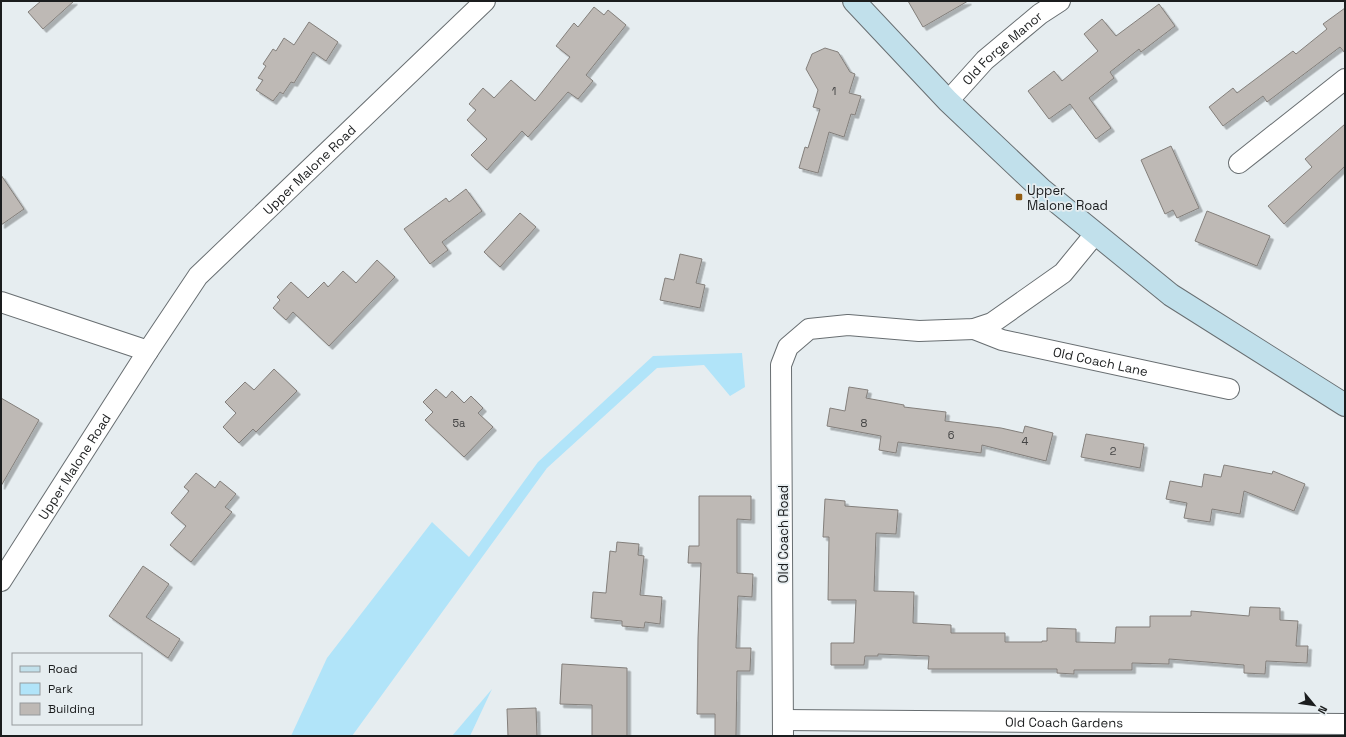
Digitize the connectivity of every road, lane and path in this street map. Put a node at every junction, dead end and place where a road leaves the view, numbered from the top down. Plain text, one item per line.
1 (485, 1) edge
2 (854, 1) edge
3 (1060, 1) edge
4 (1345, 79) edge
5 (948, 100) junction
6 (1239, 163) dead end
7 (1095, 234) junction
8 (1, 302) edge
9 (974, 329) junction
10 (799, 338) joint
11 (148, 351) junction
12 (1229, 389) dead end
13 (1345, 405) edge
14 (1, 581) edge
15 (1345, 724) edge
16 (783, 728) edge
17 (1093, 729) edge

1 - 11 street, Upper Malone Road
2 - 5 main road
3 - 5 street, Old Forge Manor
4 - 6 street
5 - 7 main road
7 - 9 street, Old Coach Lane
7 - 13 main road
8 - 11 street
9 - 10 street, Old Coach Lane
9 - 12 street, Old Coach Lane
10 - 16 street, Old Coach Road
11 - 14 street, Upper Malone Road
15 - 17 street, Old Coach Gardens
16 - 17 street, Old Coach Gardens

